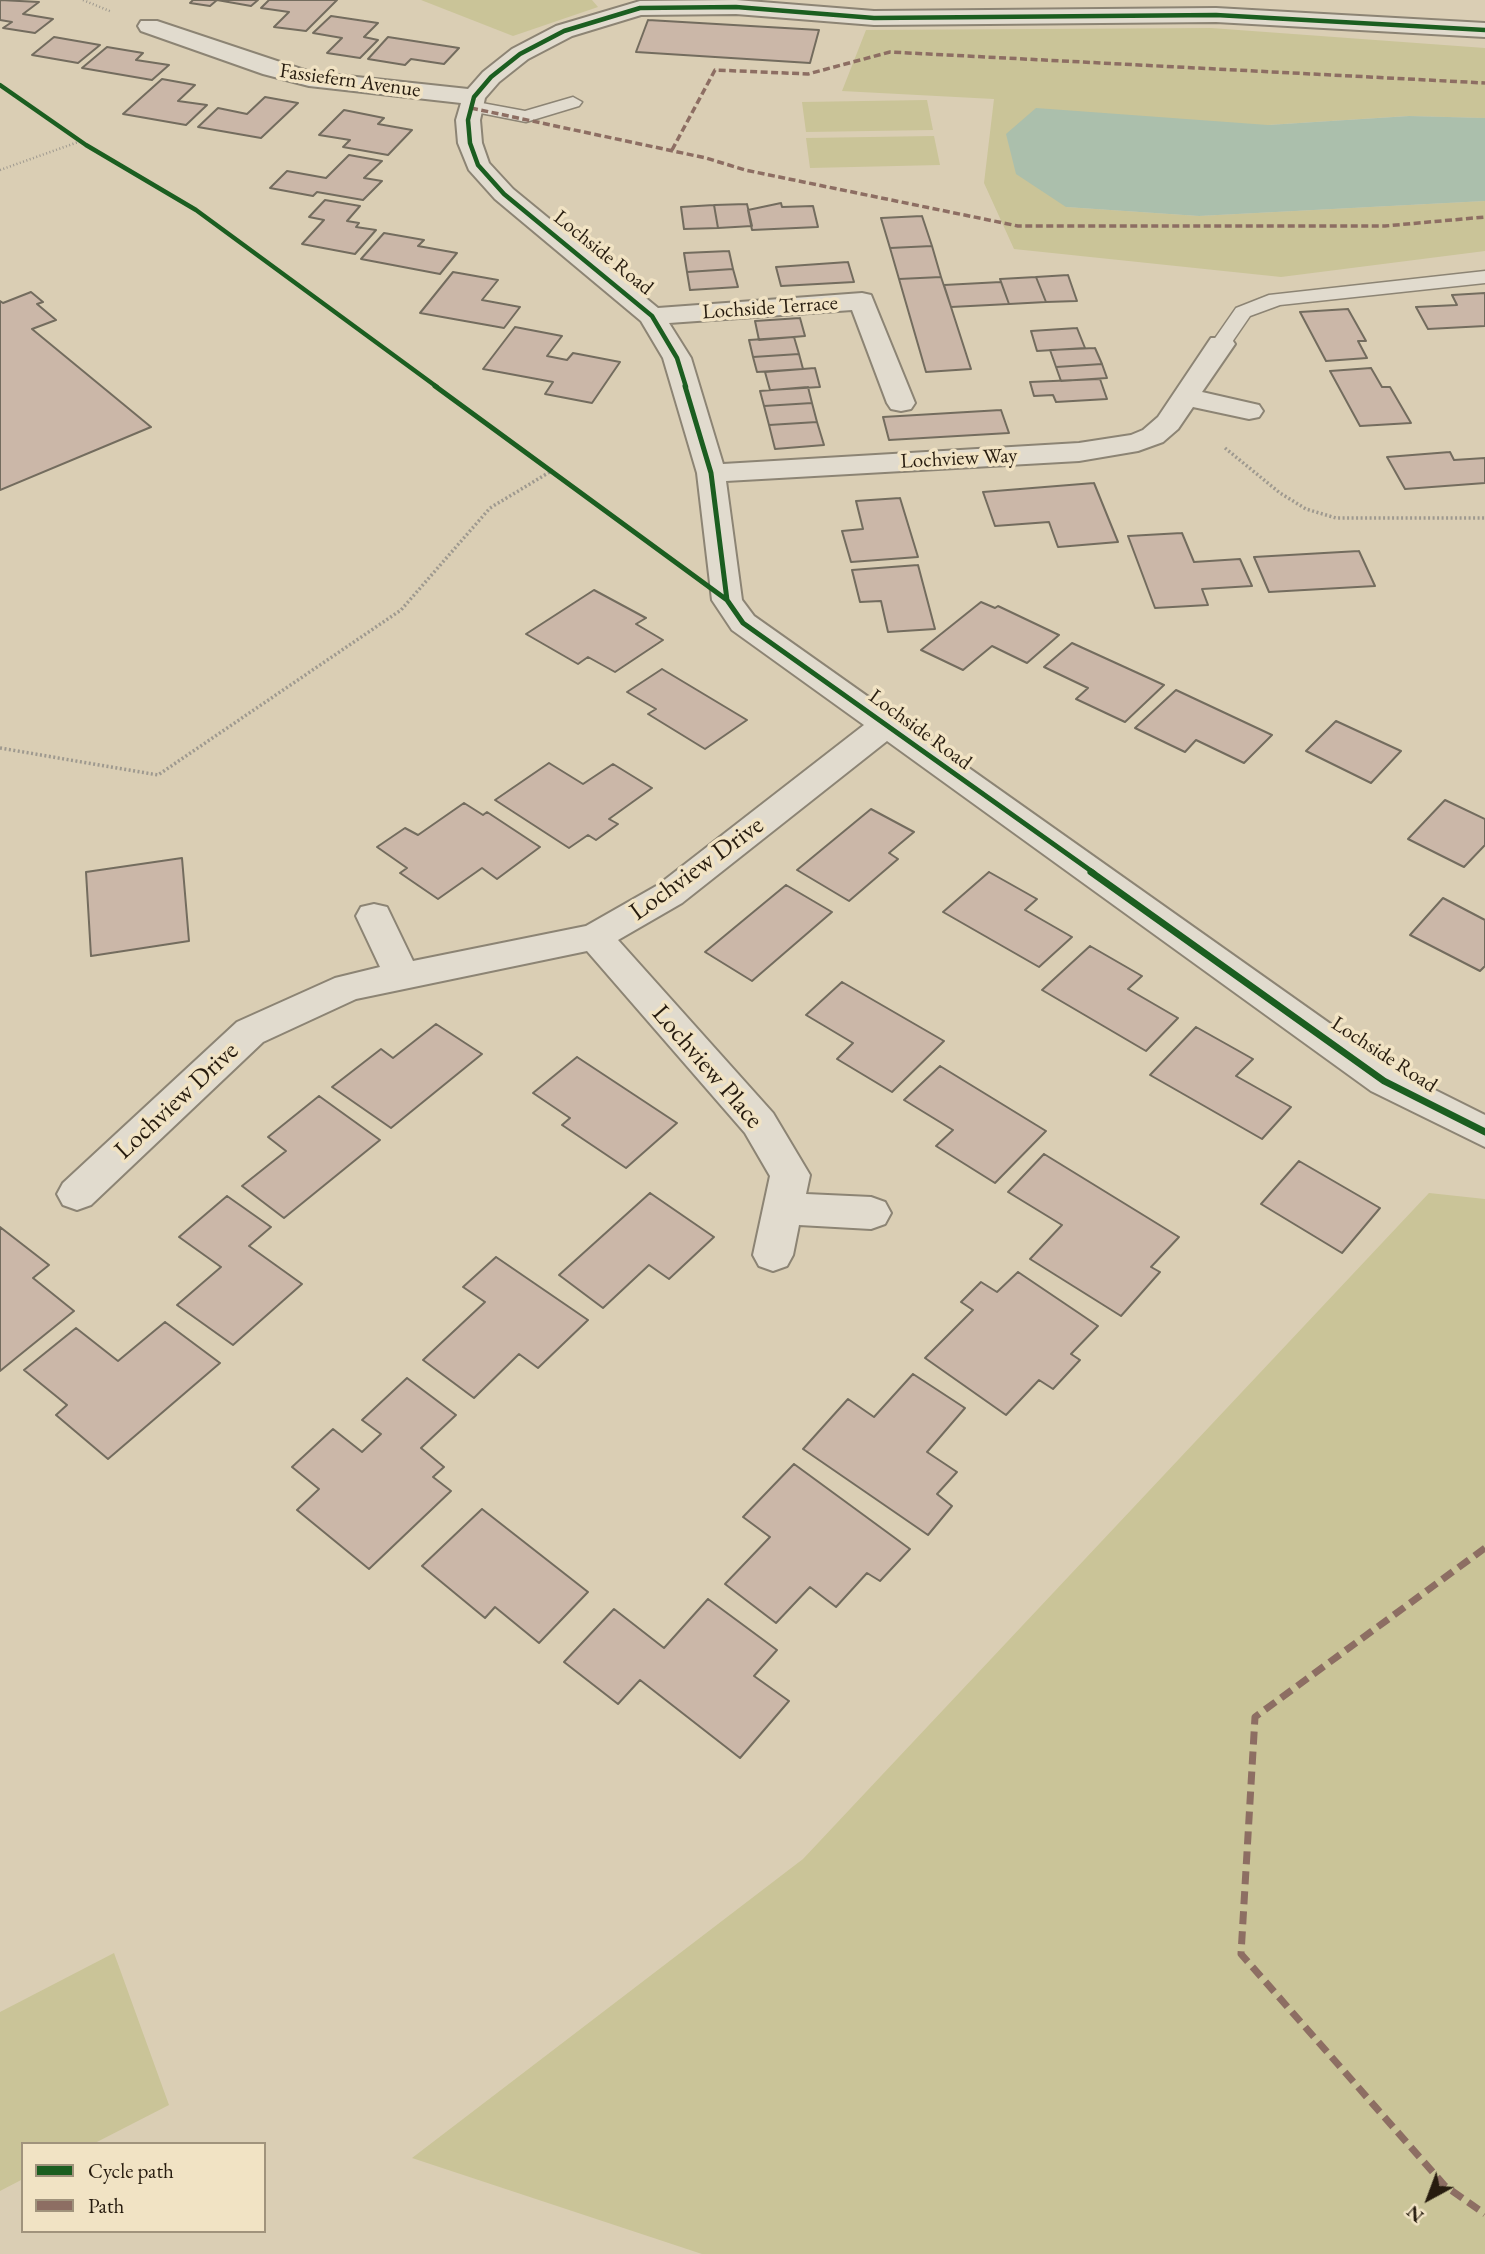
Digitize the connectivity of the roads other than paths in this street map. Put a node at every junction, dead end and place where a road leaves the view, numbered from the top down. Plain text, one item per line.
1 (635, 4) edge
2 (1354, 12) edge
3 (149, 26) dead end
4 (1485, 30) edge
5 (473, 102) junction
6 (573, 102) dead end
7 (1485, 277) edge
8 (652, 316) junction
9 (1222, 344) joint
10 (901, 403) dead end
11 (1179, 407) junction
12 (1249, 411) dead end
13 (711, 473) junction
14 (885, 726) junction
15 (374, 916) dead end
16 (595, 937) junction
17 (402, 976) junction
18 (1485, 1132) edge
19 (77, 1194) dead end
20 (785, 1209) junction
21 (871, 1213) dead end
22 (773, 1255) dead end

1 - 2 street
1 - 5 street
2 - 4 street
3 - 5 street, Fassiefern Avenue
5 - 6 lane
5 - 8 street, Lochside Road
7 - 9 lane
8 - 10 street, Lochside Terrace
8 - 13 street, Lochside Road
9 - 11 street, Lochview Way
11 - 12 street
11 - 13 street, Lochview Way
13 - 14 street, Lochside Road
14 - 16 street, Lochview Drive
14 - 18 street, Lochside Road
15 - 17 street
16 - 17 street, Lochview Drive
16 - 20 street, Lochview Place
17 - 19 street, Lochview Drive
20 - 21 street
20 - 22 street, Lochview Place

